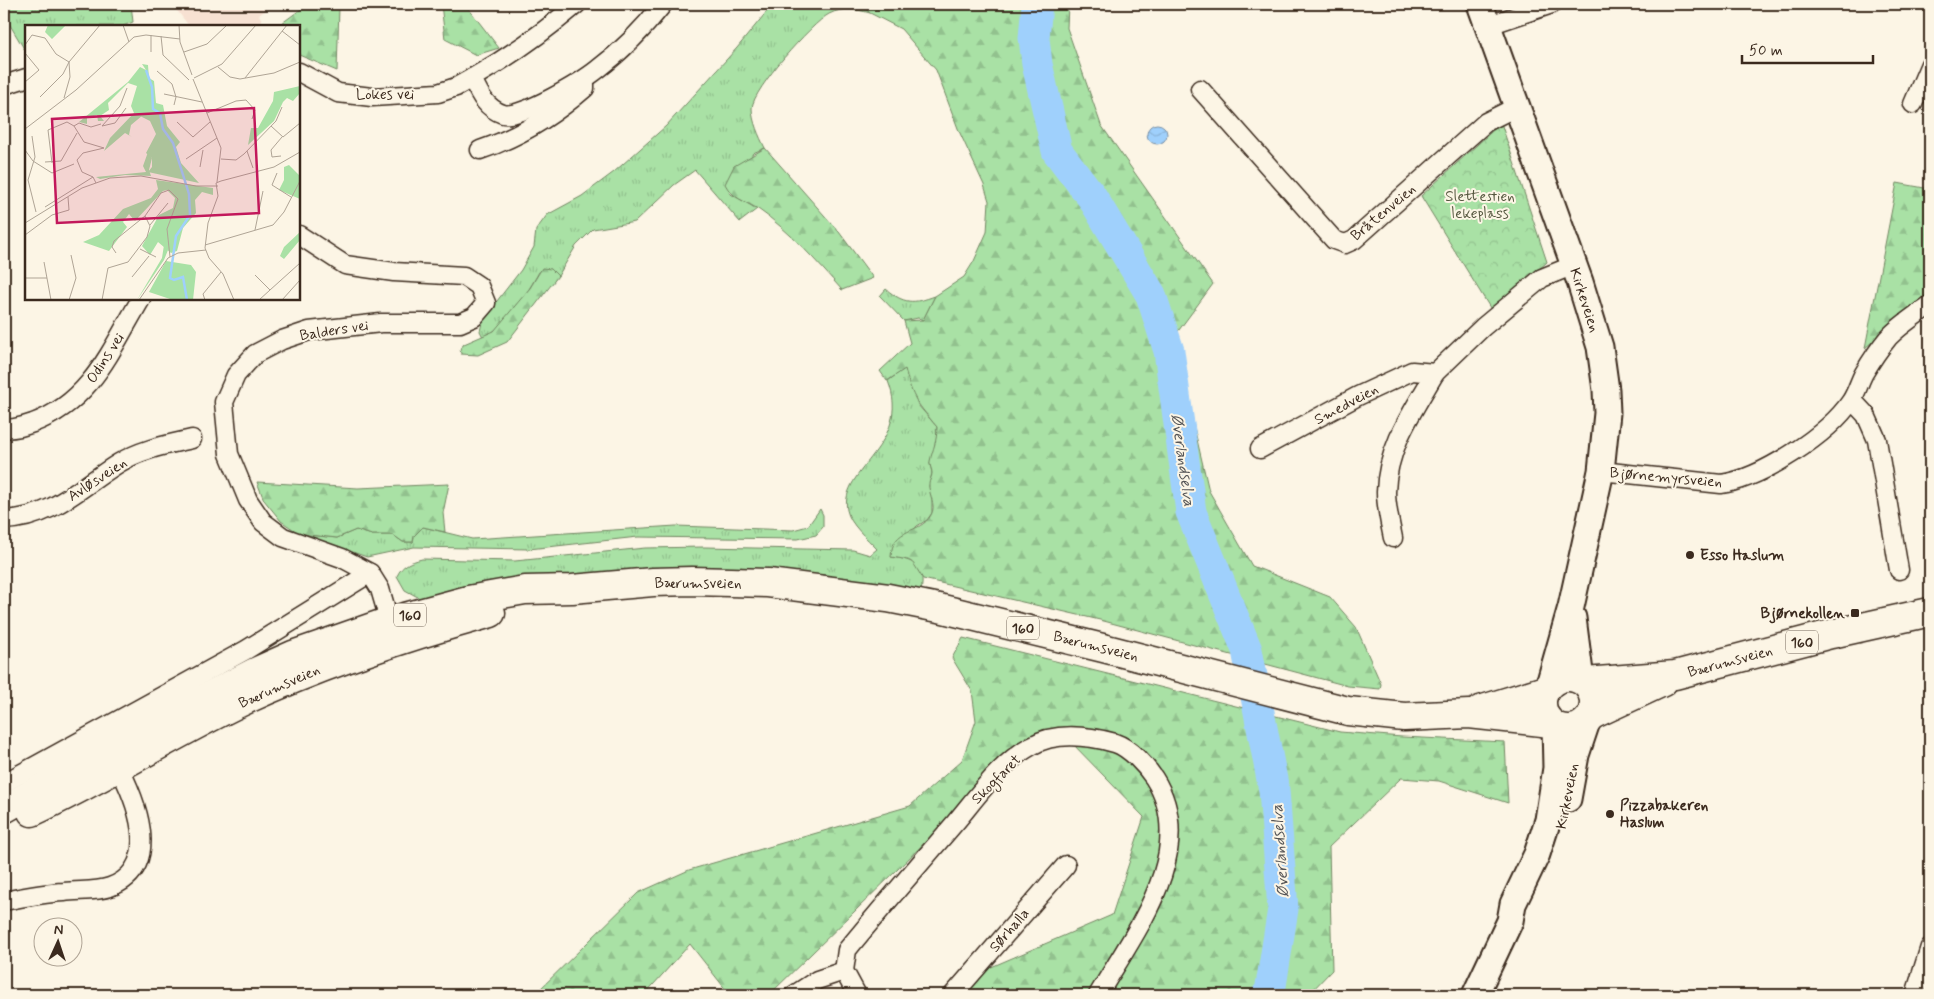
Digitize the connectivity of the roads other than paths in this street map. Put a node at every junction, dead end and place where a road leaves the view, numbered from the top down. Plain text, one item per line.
1 (577, 4) edge
2 (663, 4) edge
3 (1552, 4) edge
4 (1484, 15) edge
5 (1930, 64) edge
6 (300, 73) edge
7 (25, 78) edge
8 (472, 78) junction
9 (584, 78) junction
10 (4, 85) edge
11 (1200, 89) dead end
12 (1913, 104) dead end
13 (1518, 106) junction
14 (480, 150) dead end
15 (300, 236) edge
16 (1574, 265) junction
17 (140, 300) edge
18 (1930, 305) edge
19 (1435, 373) junction
20 (1852, 400) junction
21 (4, 428) edge
22 (192, 439) dead end
23 (1260, 449) dead end
24 (1602, 471) junction
25 (4, 520) edge
26 (1393, 538) dead end
27 (1899, 570) dead end
28 (370, 573) junction
29 (1571, 607) junction
30 (1930, 612) edge
31 (393, 630) junction
32 (1675, 675) junction
33 (1583, 681) junction
34 (1547, 688) junction
35 (1469, 714) junction
36 (1590, 717) junction
37 (1553, 724) junction
38 (115, 759) junction
39 (4, 783) edge
40 (4, 808) edge
41 (4, 826) edge
42 (1066, 865) dead end
43 (4, 901) edge
44 (1510, 921) junction
45 (1930, 947) edge
46 (844, 971) junction
47 (794, 995) edge
48 (857, 995) edge
49 (953, 995) edge
50 (1098, 995) edge
51 (1475, 995) edge
52 (1915, 995) edge

1 - 8 street, Lokes vei
2 - 9 street
3 - 4 street
4 - 13 main road, Kirkeveien
5 - 12 street
6 - 8 street, Lokes vei
7 - 10 street
8 - 9 street
9 - 14 street
11 - 13 street, Bråtenveien
13 - 16 main road, Kirkeveien
15 - 28 street, Balders vei
16 - 19 street
16 - 24 main road, Kirkeveien
17 - 21 street, Odins vei
18 - 20 street, Bjørnemyrsveien
19 - 23 street, Smedveien
19 - 26 street
20 - 24 street, Bjørnemyrsveien
20 - 27 street
22 - 25 street, Avløsveien
24 - 29 main road, Kirkeveien
28 - 31 street
28 - 39 street
29 - 33 main road, Kirkeveien
29 - 34 main road, Kirkeveien
30 - 32 main road, Bærumsveien / 160
31 - 35 main road, Bærumsveien / 160
31 - 38 main road, Bærumsveien / 160
32 - 33 main road, Bærumsveien / 160
32 - 36 main road, Bærumsveien / 160
33 - 34 main road, 160
33 - 36 main road
34 - 35 main road, Bærumsveien / 160
34 - 37 main road
35 - 37 main road, Bærumsveien / 160
36 - 37 main road, 160
36 - 44 main road, Kirkeveien
37 - 44 main road, Kirkeveien
38 - 40 main road, Bærumsveien / 160
38 - 41 main road, Bærumsveien / 160
38 - 43 street
42 - 49 street, Sørhalla
44 - 51 main road, Kirkeveien
45 - 52 street
46 - 47 street
46 - 48 street
46 - 50 street, Skogfaret

